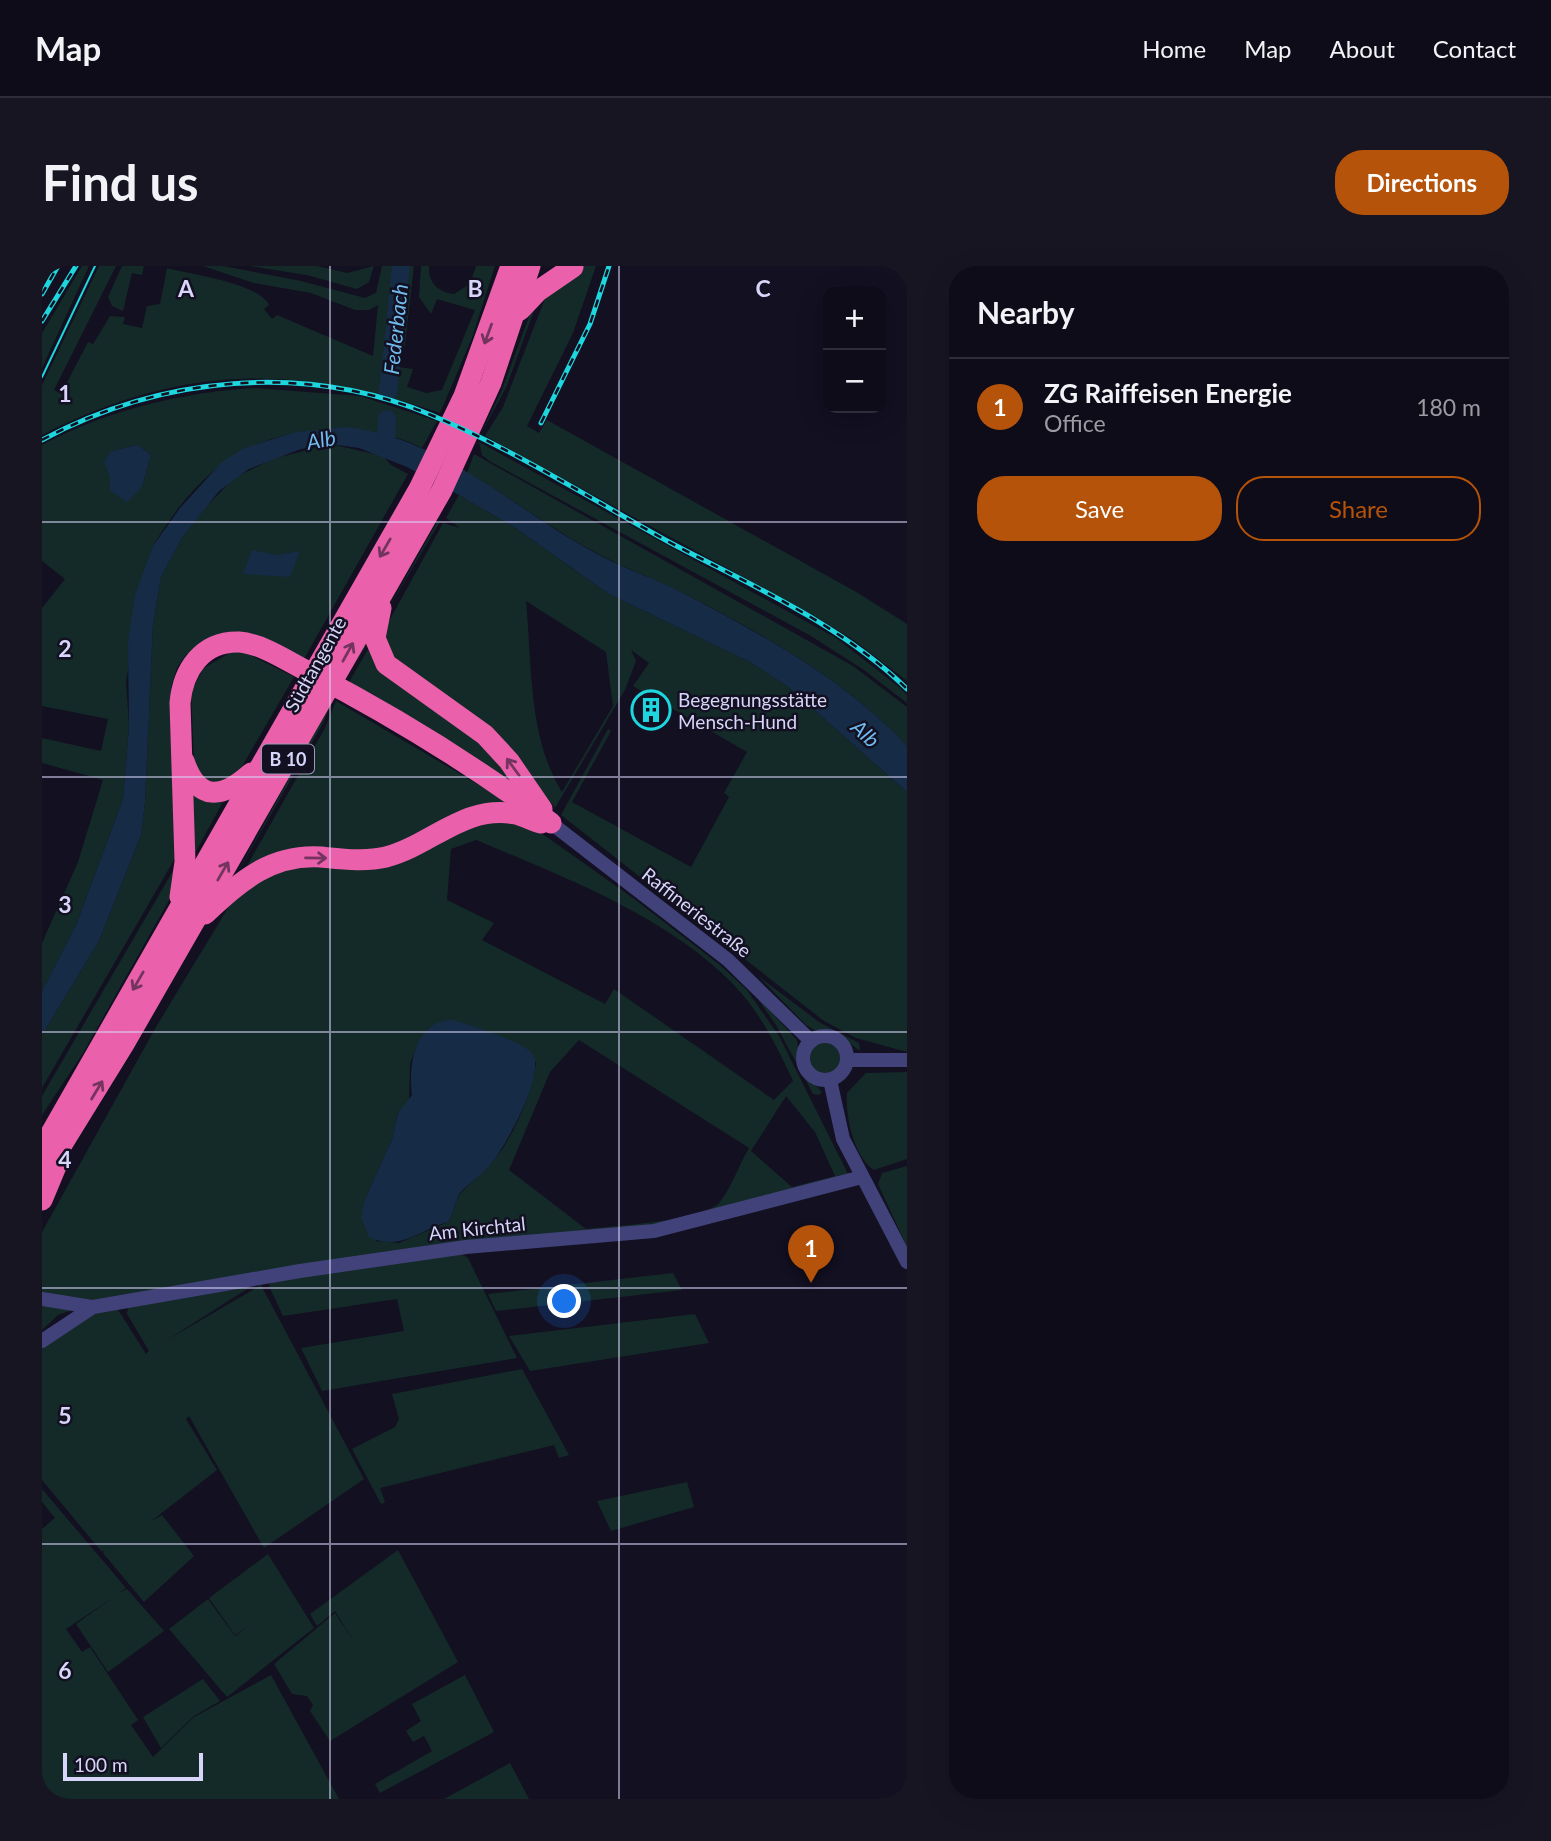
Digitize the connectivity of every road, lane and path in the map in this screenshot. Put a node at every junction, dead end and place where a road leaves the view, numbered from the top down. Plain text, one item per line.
1 (571, 266) edge
2 (515, 267) edge
3 (516, 314) junction
4 (450, 451) junction
5 (428, 494) junction
6 (384, 587) junction
7 (181, 738) junction
8 (259, 765) junction
9 (553, 825) junction
10 (180, 926) junction
11 (811, 1041) junction
12 (847, 1060) junction
13 (907, 1060) edge
14 (90, 1065) junction
15 (831, 1080) junction
16 (42, 1125) edge
17 (69, 1137) junction
18 (42, 1149) edge
19 (42, 1177) edge
20 (862, 1177) junction
21 (42, 1200) edge
22 (907, 1262) edge
23 (42, 1299) edge
24 (93, 1307) junction
25 (42, 1341) edge

1 - 3 highway
2 - 3 highway, Südtangente / B 10
2 -> 4 highway, Südtangente / B 10
3 - 4 highway, Südtangente / B 10
4 - 5 highway, Südtangente / B 10
5 - 6 highway, Südtangente / B 10
5 -> 8 highway, Südtangente / B 10
9 -> 6 highway
10 -> 6 highway, Südtangente / B 10
7 - 8 highway
7 - 9 highway
7 - 10 highway
8 - 10 highway, Südtangente / B 10
10 -> 9 highway
9 - 11 street, Raffineriestraße
10 -> 14 highway, Südtangente / B 10
17 -> 10 highway, Südtangente / B 10
11 - 12 street
11 - 15 street
12 - 13 street
12 - 15 street
14 - 16 highway
14 - 18 highway, Südtangente / B 10
15 - 20 street
17 - 19 highway, Südtangente / B 10
17 - 21 highway
20 - 22 street
20 - 24 street, Am Kirchtal
23 - 24 street, Am Kirchtal
24 - 25 street, Am Kirchtal

